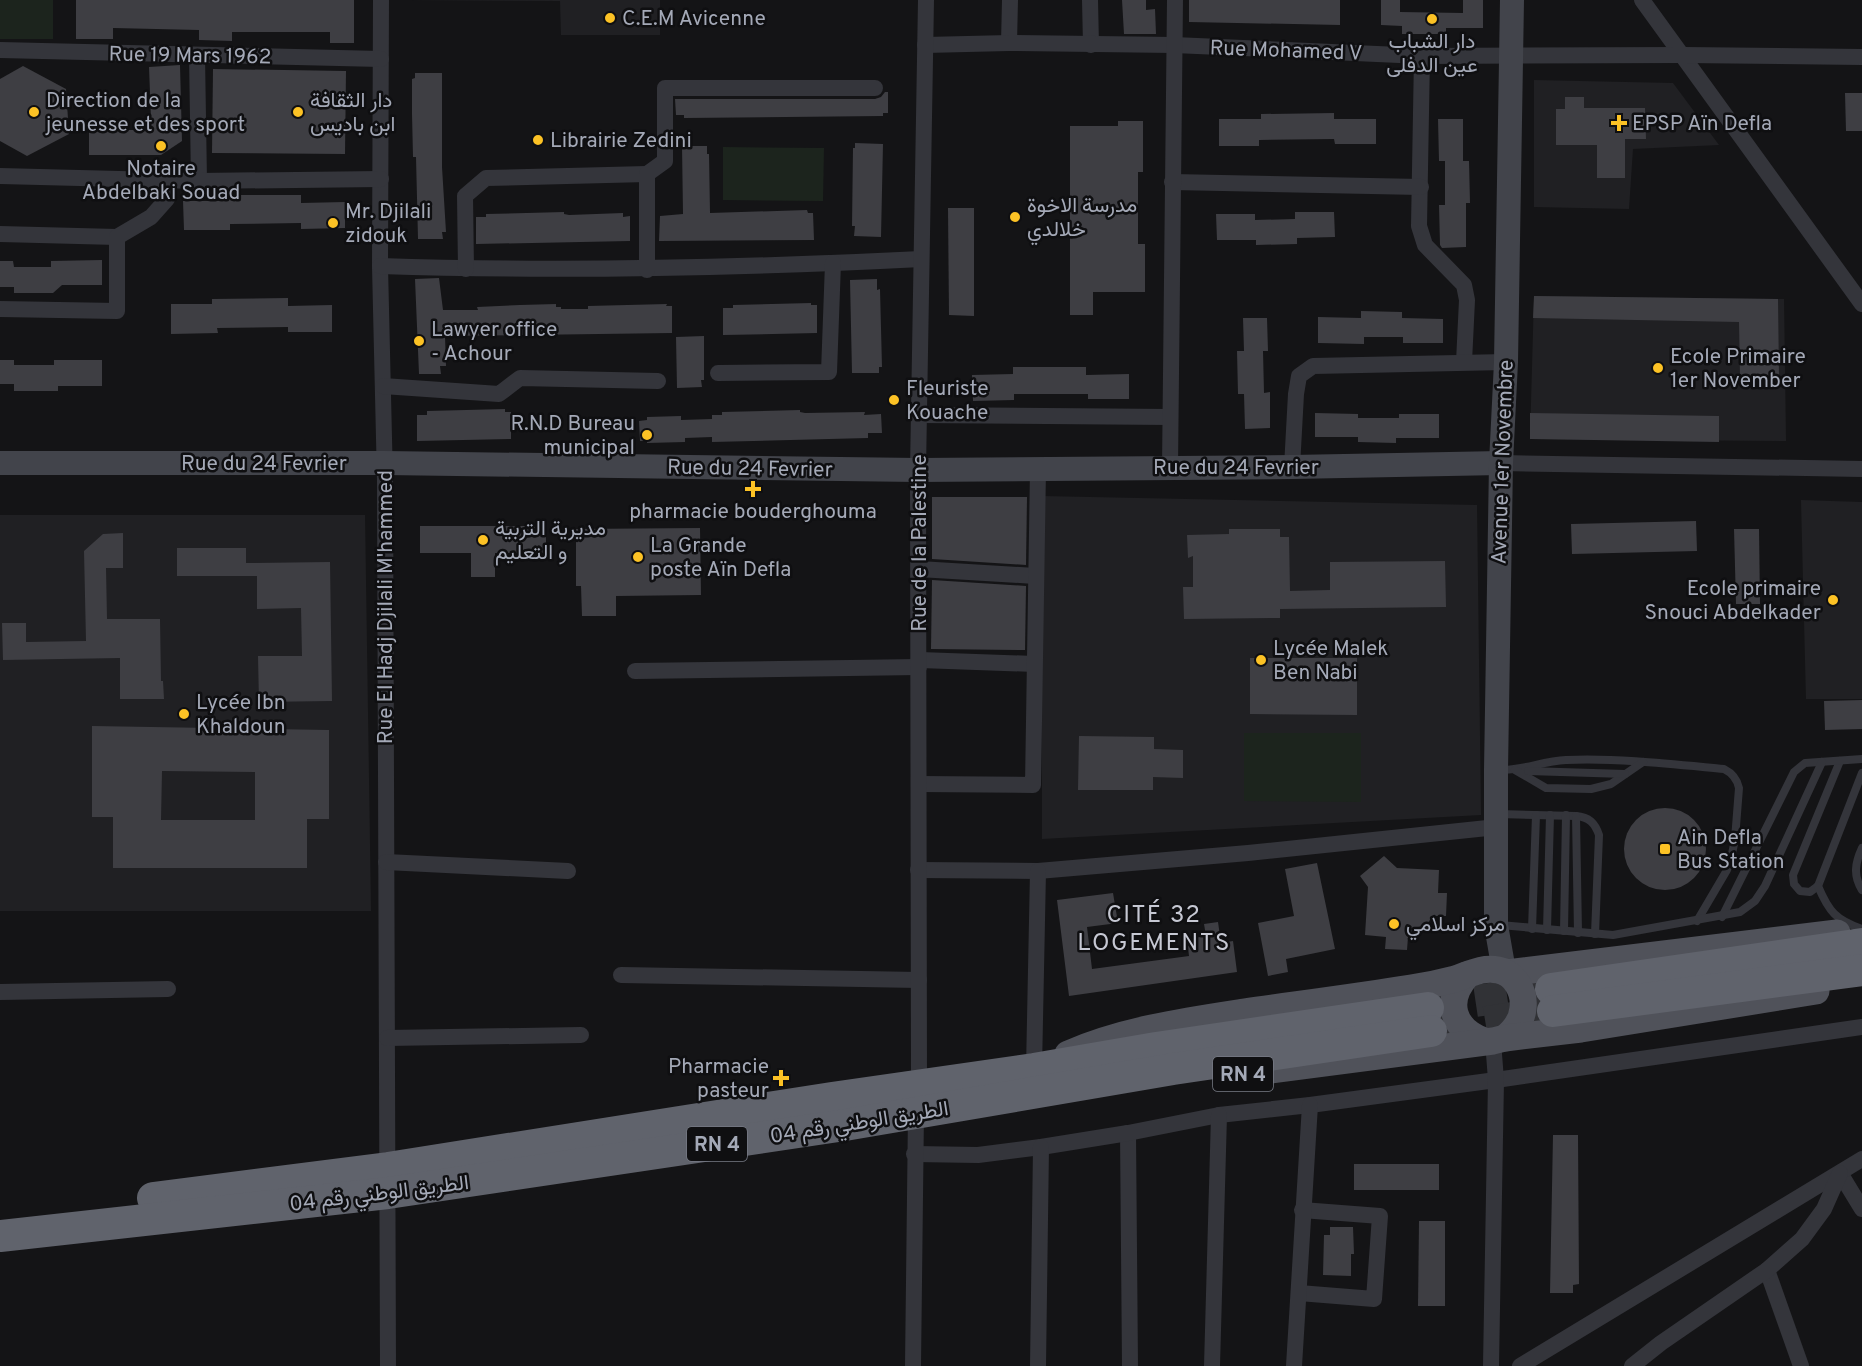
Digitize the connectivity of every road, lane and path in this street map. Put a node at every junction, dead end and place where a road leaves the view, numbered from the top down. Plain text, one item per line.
1 (381, 0) edge
2 (926, 0) edge
3 (1010, 0) edge
4 (1090, 0) edge
5 (1175, 0) edge
6 (1512, 0) edge
7 (1642, 0) edge
8 (1009, 43) junction
9 (925, 45) junction
10 (1091, 45) junction
11 (1174, 45) junction
12 (0, 50) edge
13 (1684, 55) junction
14 (197, 56) junction
15 (1422, 56) junction
16 (1511, 57) junction
17 (1862, 57) edge
18 (381, 59) junction
19 (875, 88) dead end
20 (647, 174) junction
21 (0, 176) edge
22 (381, 179) junction
23 (170, 180) junction
24 (199, 181) junction
25 (1172, 182) junction
26 (1421, 187) junction
27 (0, 234) edge
28 (117, 237) junction
29 (921, 259) junction
30 (833, 263) junction
31 (380, 266) junction
32 (466, 269) junction
33 (647, 270) junction
34 (1862, 304) edge
35 (0, 309) edge
36 (1464, 362) junction
37 (1506, 362) junction
38 (718, 372) dead end
39 (658, 381) dead end
40 (382, 386) junction
41 (919, 415) junction
42 (1170, 417) junction
43 (0, 463) edge
44 (385, 463) junction
45 (1500, 463) junction
46 (1170, 467) junction
47 (1038, 468) junction
48 (1292, 468) junction
49 (918, 470) junction
50 (1862, 470) edge
51 (919, 569) junction
52 (1035, 576) junction
53 (919, 664) junction
54 (1034, 664) junction
55 (635, 671) dead end
56 (1862, 759) edge
57 (1643, 761) junction
58 (1840, 761) junction
59 (1822, 762) junction
60 (1506, 770) junction
61 (1862, 773) edge
62 (1625, 774) junction
63 (919, 784) junction
64 (1536, 815) junction
65 (1550, 815) junction
66 (1566, 815) junction
67 (1576, 816) junction
68 (1497, 820) junction
69 (1862, 848) edge
70 (386, 862) junction
71 (1859, 867) edge
72 (918, 870) junction
73 (1038, 870) junction
74 (568, 871) dead end
75 (1818, 886) junction
76 (1861, 889) edge
77 (1722, 917) junction
78 (1697, 921) junction
79 (1496, 924) junction
80 (1532, 929) junction
81 (1862, 929) edge
82 (1547, 930) junction
83 (1564, 931) junction
84 (1578, 933) junction
85 (1595, 934) junction
86 (1862, 944) edge
87 (1862, 970) edge
88 (1506, 972) junction
89 (1471, 973) junction
90 (621, 975) dead end
91 (919, 980) junction
92 (1862, 983) edge
93 (168, 989) dead end
94 (0, 992) edge
95 (1862, 1027) edge
96 (581, 1035) dead end
97 (387, 1038) junction
98 (1494, 1040) junction
99 (1034, 1069) junction
100 (1496, 1080) junction
101 (918, 1099) junction
102 (1002, 1099) junction
103 (1310, 1106) junction
104 (1219, 1115) junction
105 (1128, 1133) junction
106 (1041, 1147) junction
107 (914, 1154) junction
108 (1862, 1159) edge
109 (1840, 1173) junction
110 (388, 1191) junction
111 (1862, 1209) edge
112 (1302, 1210) junction
113 (0, 1216) edge
114 (0, 1236) edge
115 (1767, 1270) junction
116 (1299, 1293) junction
117 (388, 1366) edge
118 (914, 1366) edge
119 (1038, 1366) edge
120 (1130, 1366) edge
121 (1212, 1366) edge
122 (1294, 1366) edge
123 (1491, 1366) edge
124 (1520, 1366) edge
125 (1632, 1366) edge
126 (1801, 1366) edge

1 - 18 street, Rue El Hadj Djilali M'hammed
2 - 9 street, Rue de la Palestine
3 - 8 street
4 - 10 street
5 - 11 street
6 - 16 street, Avenue 1er Novembre
7 - 13 street
8 - 9 street, Rue Mohamed V
8 - 10 street, Rue Mohamed V
9 - 29 street, Rue de la Palestine
10 - 11 street, Rue Mohamed V
11 - 15 street, Rue Mohamed V
11 - 25 street
12 - 14 street, Rue 19 Mars 1962
13 - 16 street, Rue Mohamed V
13 - 17 street, Rue Mohamed V
13 - 34 street
14 - 18 street, Rue 19 Mars 1962
14 - 24 street
15 - 16 street, Rue Mohamed V
15 - 26 street
16 - 37 street, Avenue 1er Novembre
18 - 22 street, Rue El Hadj Djilali M'hammed
19 - 20 street
20 - 32 street
20 - 33 street
21 - 23 street
22 - 24 street
22 - 31 street, Rue El Hadj Djilali M'hammed
23 - 24 street
23 - 28 street
25 - 26 street
25 - 42 street
26 - 36 street
27 - 28 street
28 - 35 street
29 - 30 street
29 - 41 street, Rue de la Palestine
30 - 33 street
30 - 38 street
31 - 32 street
31 - 40 street, Rue El Hadj Djilali M'hammed
32 - 33 street
36 - 37 street
36 - 48 street
37 - 45 street, Avenue 1er Novembre
39 - 40 street
40 - 44 street, Rue El Hadj Djilali M'hammed
41 - 42 street
41 - 49 street, Rue de la Palestine
42 - 46 street
43 - 44 street, Rue du 24 Fevrier
44 - 49 street, Rue du 24 Fevrier
44 - 70 street, Rue El Hadj Djilali M'hammed
45 - 48 street, Rue du 24 Fevrier
45 - 50 street
45 - 60 street, Avenue 1er Novembre
46 - 47 street, Rue du 24 Fevrier
46 - 48 street, Rue du 24 Fevrier
47 - 49 street, Rue du 24 Fevrier
47 - 52 street
49 - 51 street, Rue de la Palestine
51 - 52 street
51 - 53 street, Rue de la Palestine
52 - 54 street
53 - 54 street
53 - 55 street
53 - 63 street, Rue de la Palestine
54 - 63 street
56 - 58 lane
57 - 60 lane
57 - 62 lane
57 - 78 lane
58 - 59 lane
58 - 75 lane
59 - 77 lane
59 - 77 lane
60 - 62 lane
60 - 62 lane
60 - 68 street, Avenue 1er Novembre
61 - 75 lane
63 - 72 street, Rue de la Palestine
64 - 65 lane
64 - 68 lane
64 - 80 lane
65 - 66 lane
65 - 82 lane
66 - 67 lane
66 - 83 lane
67 - 84 lane
67 - 85 lane
68 - 73 street
68 - 79 street, Avenue 1er Novembre
69 - 71 lane
70 - 74 street
70 - 97 street, Rue El Hadj Djilali M'hammed
71 - 76 lane
72 - 73 street
72 - 91 street, Rue de la Palestine
73 - 99 street
75 - 81 lane
77 - 78 lane
78 - 85 lane
79 - 80 lane
79 - 88 street, Avenue 1er Novembre
79 - 89 street, Avenue 1er Novembre
80 - 82 lane
81 - 88 main road
82 - 83 lane
83 - 84 lane
84 - 85 lane
86 - 87 highway
88 - 89 main road
88 - 98 main road
89 - 98 main road
89 - 99 main road, RN 4
90 - 91 street
91 - 101 street, Rue de la Palestine
92 - 98 main road, RN 4
93 - 94 street
95 - 100 street
96 - 97 street
97 - 110 street, Rue El Hadj Djilali M'hammed
98 - 100 street
98 - 102 main road, RN 4
99 - 101 highway, الطريق الوطني رقم 04 / RN 4
99 - 102 highway, الطريق الوطني رقم 04 / RN 4
100 - 103 street
100 - 123 street
101 - 102 highway, الطريق الوطني رقم 04 / RN 4
101 - 107 street, Rue de la Palestine
101 - 110 highway, الطريق الوطني رقم 04 / RN 4
103 - 104 street
103 - 112 street
104 - 105 street
104 - 121 street
105 - 106 street
105 - 120 street
106 - 107 street
106 - 119 street
107 - 118 street, Rue de la Palestine
108 - 109 street
109 - 111 street
109 - 115 street
109 - 124 street
110 - 113 highway, الطريق الوطني رقم 04 / RN 4
110 - 114 highway, الطريق الوطني رقم 04 / RN 4
110 - 117 street, Rue El Hadj Djilali M'hammed
112 - 116 street
112 - 116 street
115 - 125 street
115 - 126 street
116 - 122 street

